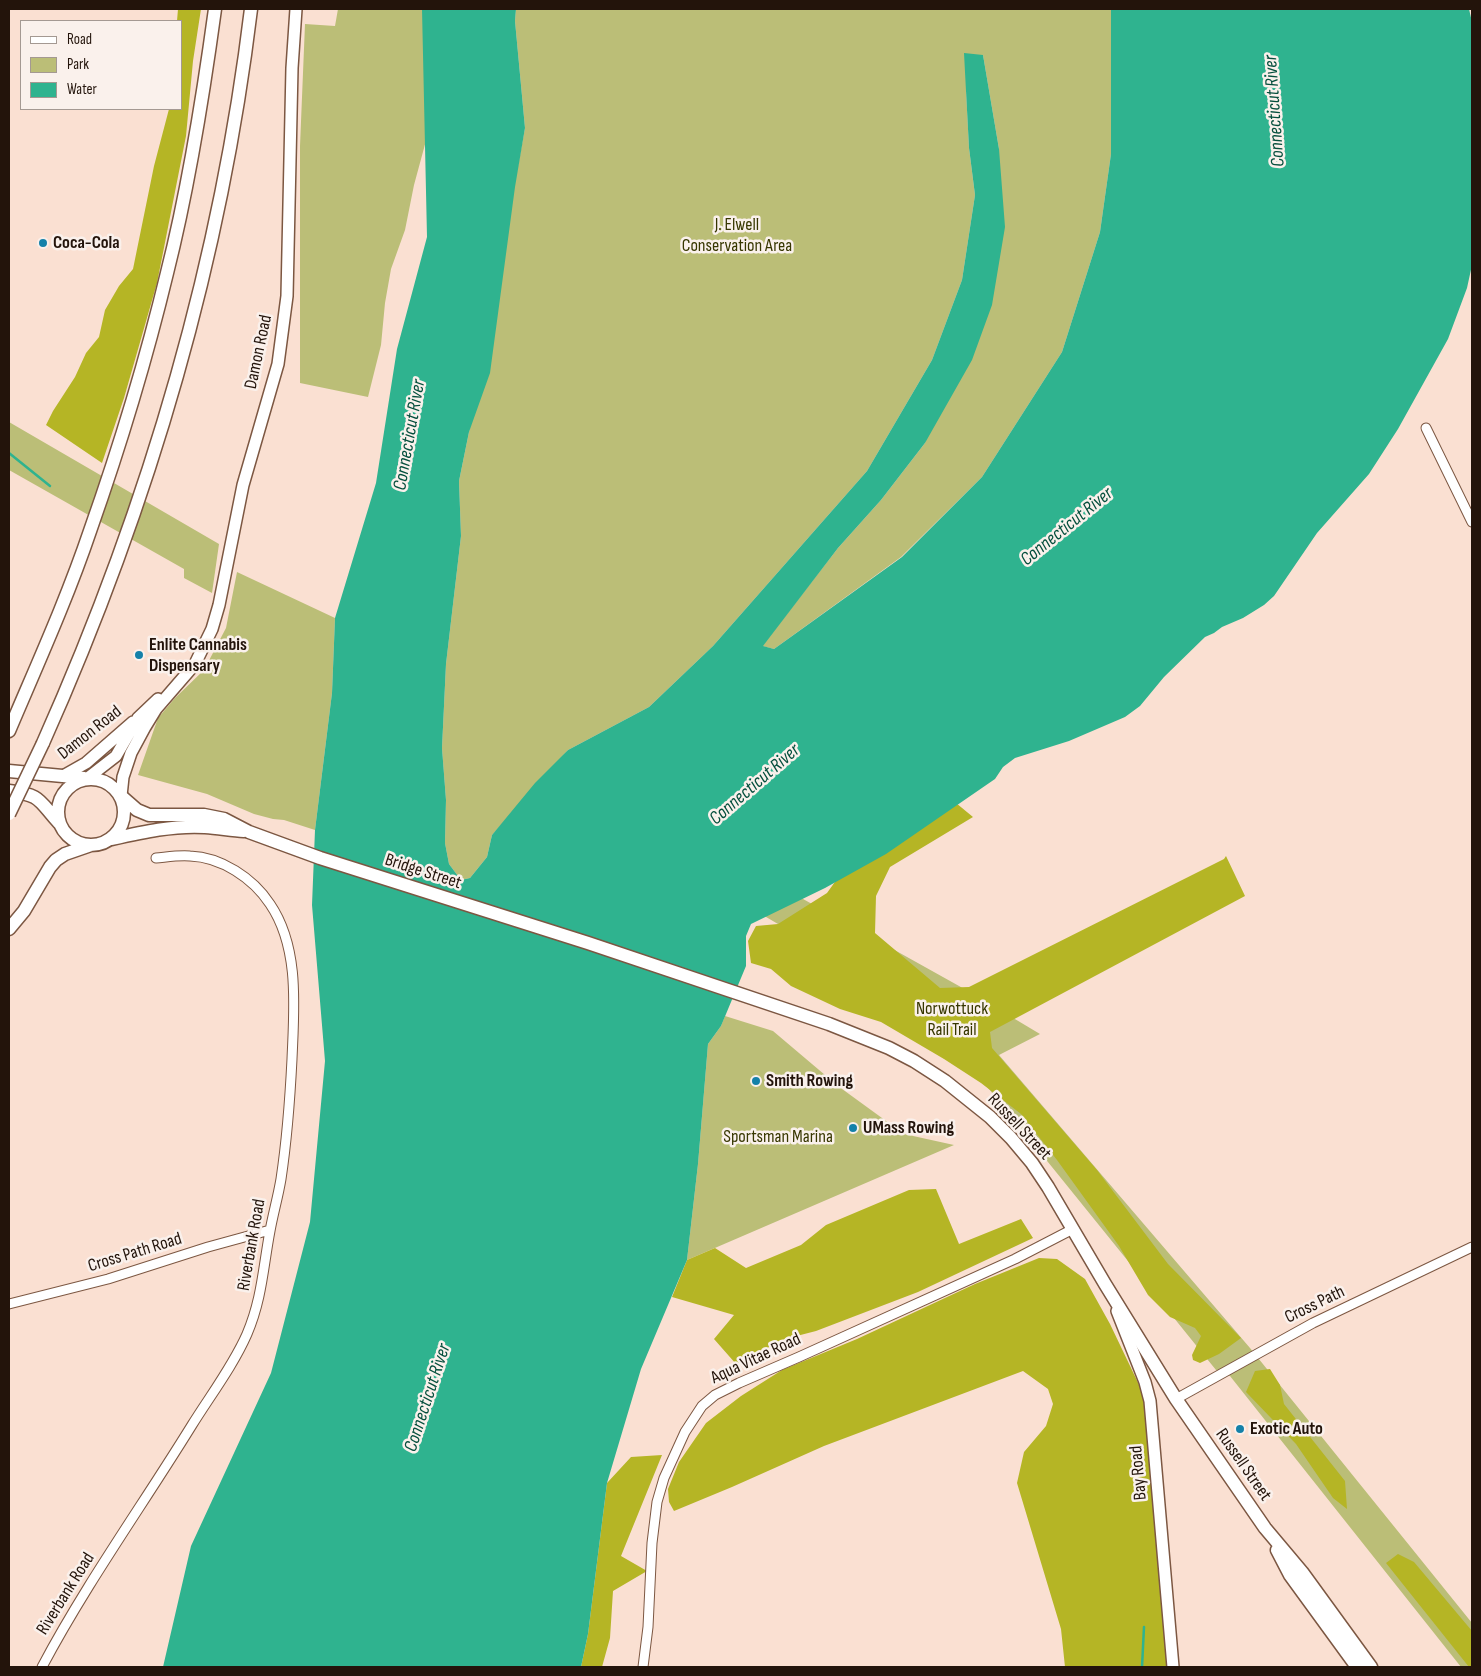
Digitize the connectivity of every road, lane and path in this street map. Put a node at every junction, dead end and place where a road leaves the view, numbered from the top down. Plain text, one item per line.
1 (215, 9) edge
2 (251, 9) edge
3 (296, 9) edge
4 (1426, 428) dead end
5 (1472, 522) edge
6 (176, 686) junction
7 (138, 718) junction
8 (9, 731) edge
9 (9, 771) edge
10 (63, 776) junction
11 (86, 778) junction
12 (9, 791) edge
13 (121, 796) junction
14 (9, 814) edge
15 (59, 823) junction
16 (249, 832) junction
17 (112, 838) junction
18 (91, 845) junction
19 (156, 858) dead end
20 (9, 929) edge
21 (588, 943) joint
22 (1073, 1229) junction
23 (270, 1230) junction
24 (1472, 1247) edge
25 (1105, 1284) junction
26 (9, 1304) edge
27 (1176, 1399) junction
28 (1265, 1528) junction
29 (42, 1667) edge
30 (643, 1667) edge
31 (1172, 1667) edge
32 (1357, 1667) edge
33 (1371, 1667) edge

1 - 8 highway
2 - 14 highway, bridge
3 - 6 main road, Damon Road
4 - 5 street
6 - 7 main road, Damon Road
6 - 13 main road, Damon Road
7 - 10 main road, Damon Road
7 - 11 main road, Damon Road
9 - 10 highway
10 - 11 highway
11 - 13 highway
11 - 15 highway
12 - 15 highway
13 - 16 highway, Bridge Street
13 - 17 highway
15 - 18 highway
16 - 17 highway, Bridge Street
16 - 21 highway, Bridge Street
17 - 18 highway
18 - 20 highway
19 - 23 street, Riverbank Road
21 - 22 highway, Russell Street
22 - 25 highway, Russell Street
22 - 30 street, Aqua Vitae Road
23 - 26 street, Cross Path Road
23 - 29 street, Riverbank Road
24 - 27 street, Cross Path
25 - 27 highway, Russell Street
25 - 31 main road, Bay Road
27 - 28 highway, Russell Street
28 - 32 highway, Russell Street
28 - 33 highway, Russell Street

